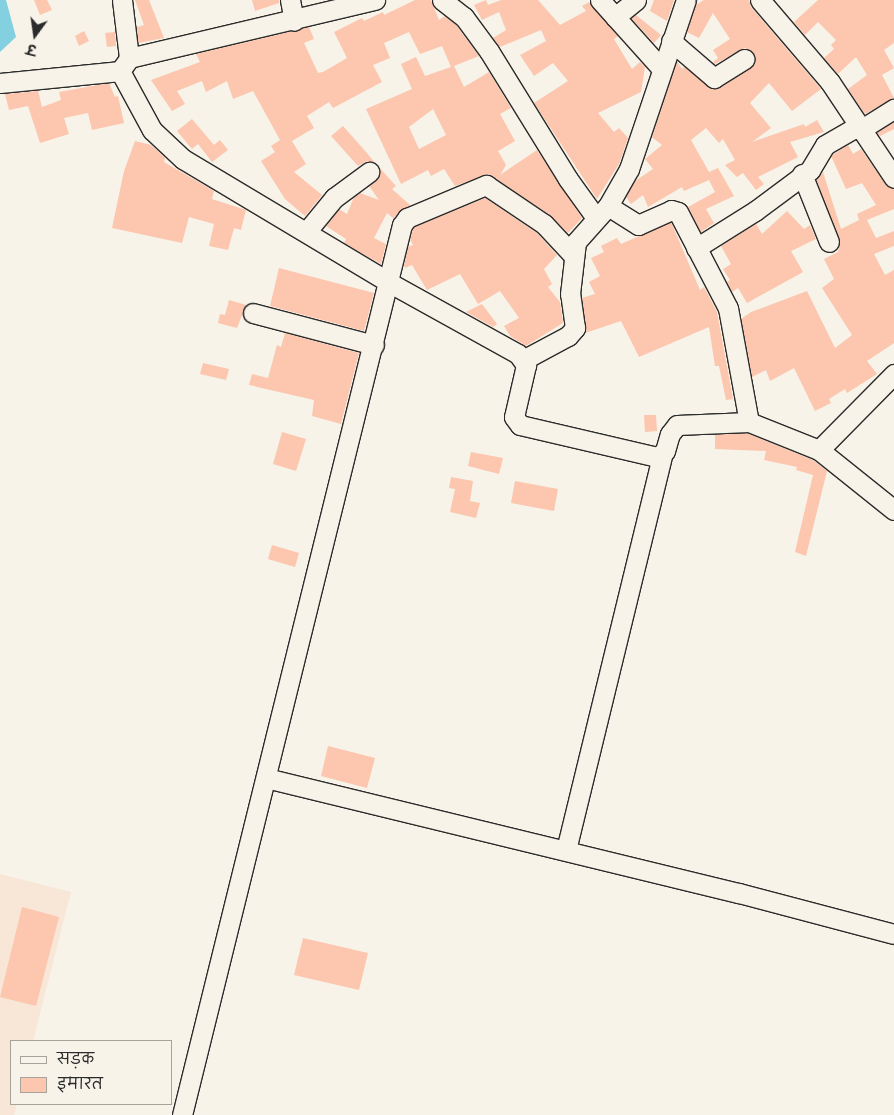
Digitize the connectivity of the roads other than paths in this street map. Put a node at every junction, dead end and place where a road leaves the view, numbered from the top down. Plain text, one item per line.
1 (122, 0) edge
2 (290, 0) edge
3 (375, 0) edge
4 (442, 0) edge
5 (600, 0) edge
6 (636, 0) edge
7 (686, 0) edge
8 (760, 0) edge
9 (615, 17) junction
10 (294, 20) junction
11 (671, 41) junction
12 (745, 59) dead end
13 (125, 64) junction
14 (662, 69) junction
15 (0, 83) edge
16 (894, 109) edge
17 (859, 128) junction
18 (370, 172) dead end
19 (802, 174) junction
20 (894, 178) edge
21 (602, 212) junction
22 (307, 231) junction
23 (829, 242) dead end
24 (696, 248) junction
25 (573, 255) junction
26 (390, 283) junction
27 (252, 312) dead end
28 (374, 345) junction
29 (523, 360) junction
30 (894, 374) edge
31 (749, 422) junction
32 (819, 450) junction
33 (662, 455) junction
34 (894, 510) edge
35 (266, 778) junction
36 (566, 850) junction
37 (894, 934) edge
38 (182, 1115) edge

1 - 13 street
2 - 10 street
3 - 10 street
4 - 21 street
5 - 9 street
6 - 9 street
7 - 11 street
8 - 17 street
9 - 14 street
10 - 13 street
11 - 12 street
11 - 14 street
13 - 15 street
13 - 22 street
14 - 21 street
16 - 17 street
17 - 19 street
17 - 20 street
18 - 22 street
19 - 23 street
19 - 24 street
21 - 24 street
21 - 25 street
22 - 26 street
24 - 31 street
25 - 26 street
25 - 29 street
26 - 28 street
26 - 29 street
27 - 28 street
28 - 35 street
29 - 33 street
30 - 32 street
31 - 32 street
31 - 33 street
32 - 34 street
33 - 36 street
35 - 36 street
35 - 38 street
36 - 37 street

